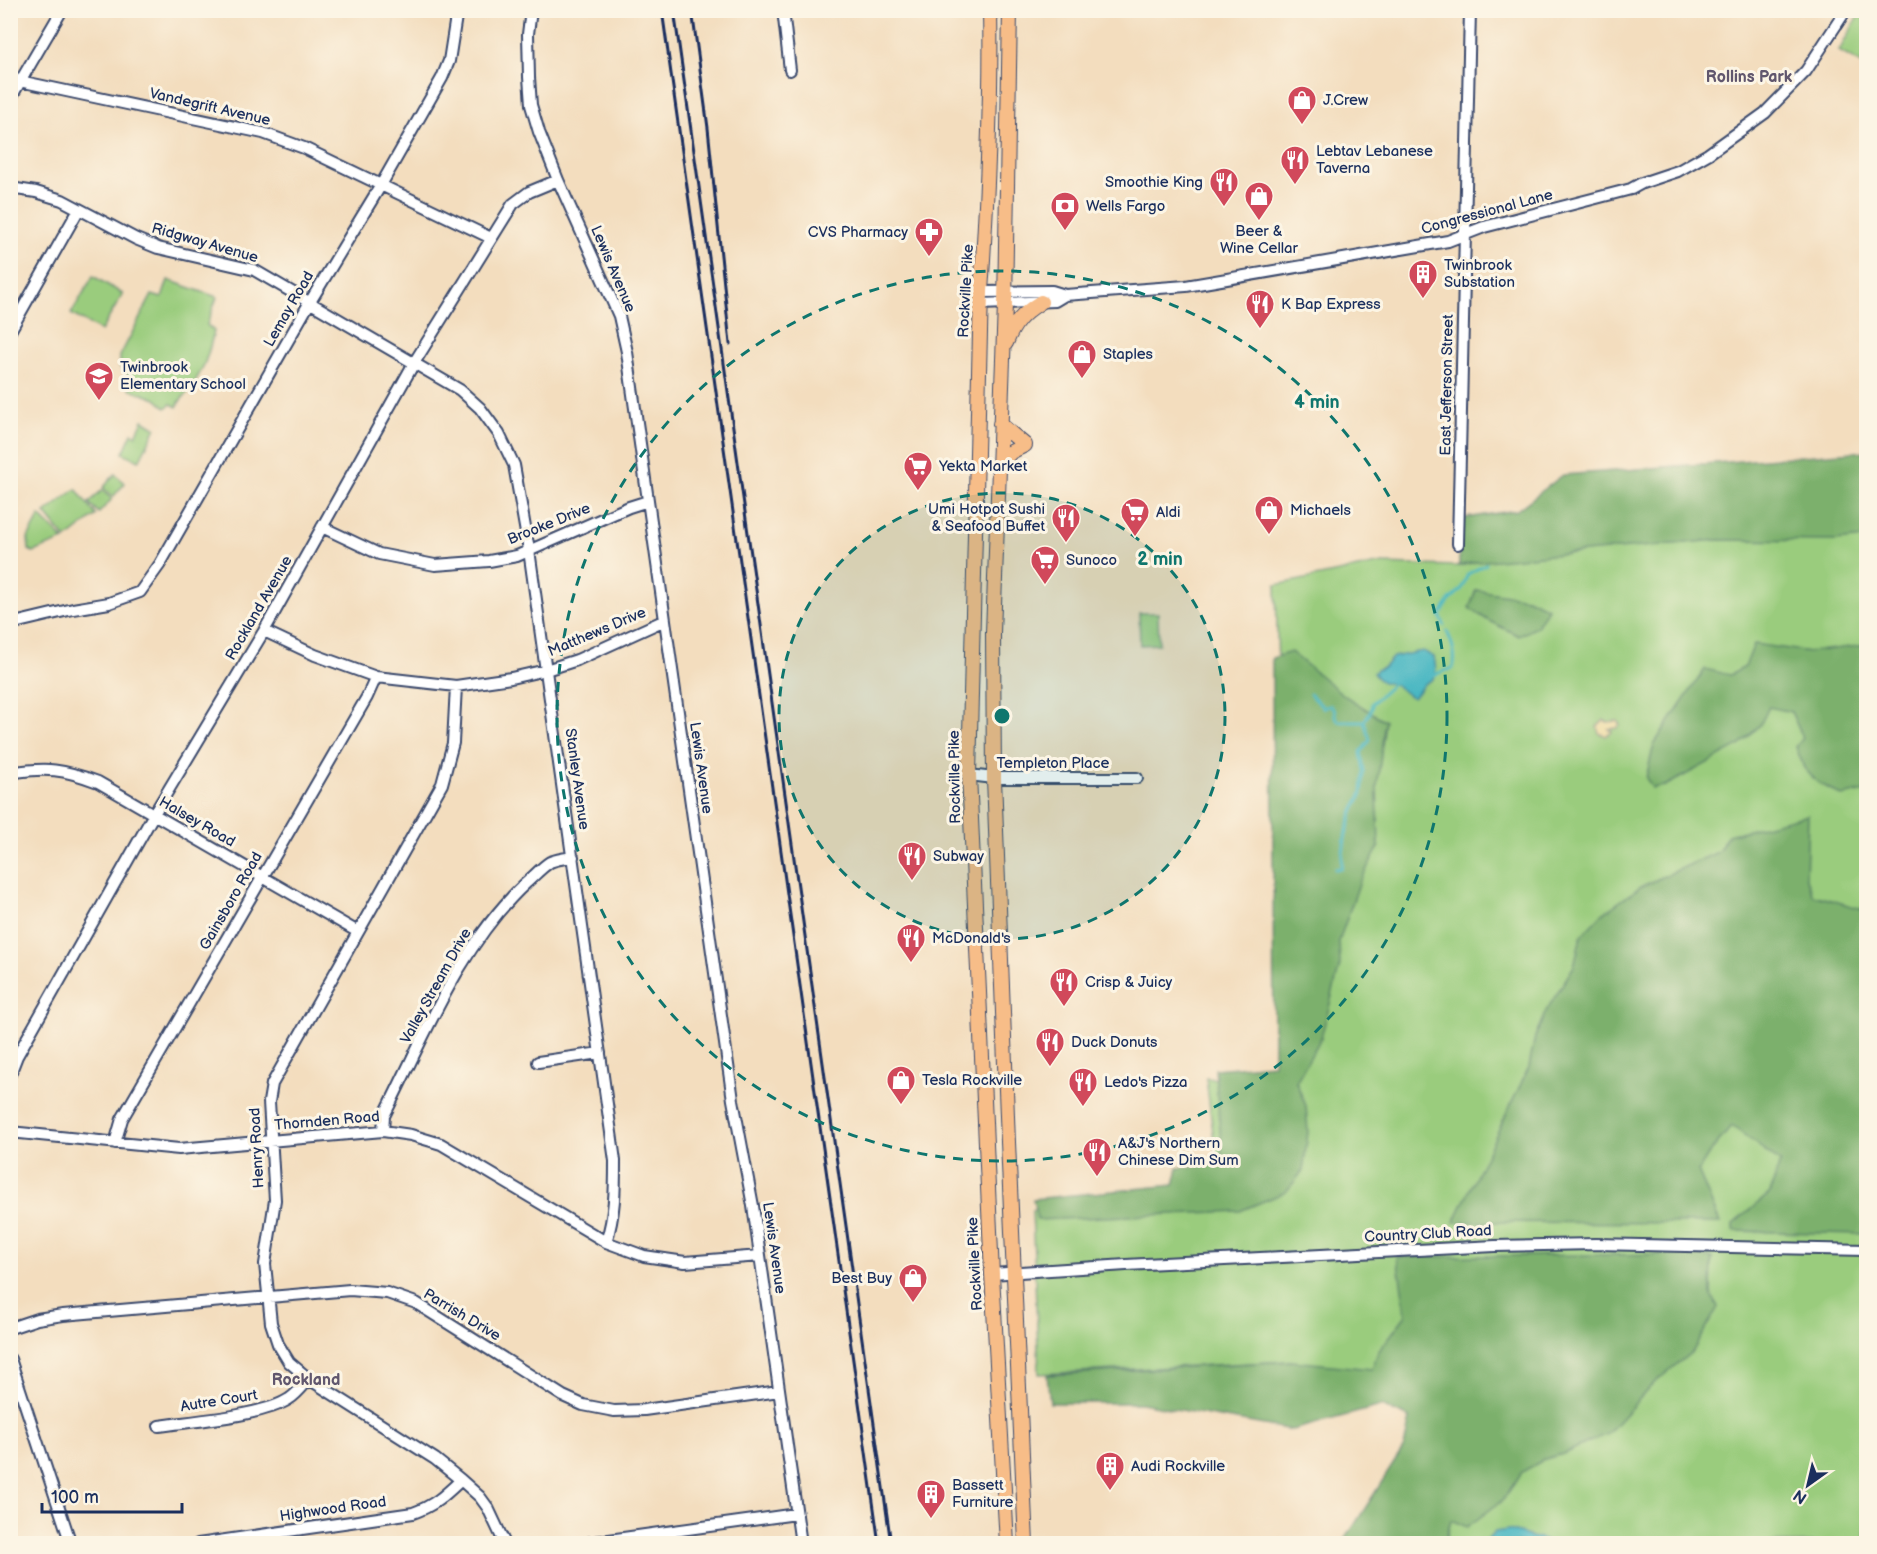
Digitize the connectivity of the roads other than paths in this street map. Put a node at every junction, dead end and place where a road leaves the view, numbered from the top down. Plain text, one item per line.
1 (62, 10) edge
2 (457, 10) edge
3 (531, 10) edge
4 (783, 10) edge
5 (990, 10) edge
6 (1010, 10) edge
7 (1470, 10) edge
8 (1846, 10) edge
9 (790, 70) dead end
10 (16, 80) edge
11 (10, 99) edge
12 (558, 180) junction
13 (381, 185) junction
14 (10, 188) edge
15 (79, 209) junction
16 (1465, 234) junction
17 (491, 238) junction
18 (1065, 295) junction
19 (981, 298) junction
20 (1005, 298) junction
21 (310, 302) junction
22 (1041, 302) junction
23 (10, 331) edge
24 (1003, 350) junction
25 (414, 363) junction
26 (1000, 424) junction
27 (998, 467) junction
28 (648, 501) junction
29 (322, 527) junction
30 (1458, 544) dead end
31 (529, 550) junction
32 (665, 620) junction
33 (10, 624) edge
34 (264, 631) junction
35 (546, 670) junction
36 (376, 677) junction
37 (456, 686) junction
38 (10, 773) edge
39 (969, 775) junction
40 (994, 778) junction
41 (1137, 778) dead end
42 (154, 814) junction
43 (573, 857) junction
44 (262, 877) junction
45 (358, 932) junction
46 (600, 1053) junction
47 (538, 1062) dead end
48 (10, 1074) edge
49 (383, 1131) junction
50 (10, 1132) edge
51 (270, 1141) junction
52 (115, 1143) junction
53 (606, 1242) junction
54 (1866, 1250) edge
55 (760, 1256) junction
56 (1014, 1272) junction
57 (992, 1274) junction
58 (267, 1296) junction
59 (10, 1328) edge
60 (10, 1359) edge
61 (309, 1379) junction
62 (779, 1391) junction
63 (1020, 1417) junction
64 (1001, 1418) junction
65 (159, 1426) dead end
66 (461, 1480) junction
67 (796, 1514) junction
68 (71, 1544) edge
69 (198, 1544) edge
70 (505, 1544) edge
71 (580, 1544) edge
72 (801, 1544) edge
73 (1007, 1544) edge
74 (1026, 1544) edge

1 - 10 street
2 - 13 street, Lemay Road
3 - 12 street, Lewis Avenue
4 - 9 street
5 - 19 main road, Rockville Pike
6 - 20 main road
7 - 16 street, East Jefferson Street
8 - 16 street, Congressional Lane
10 - 11 street
10 - 13 street, Vandegrift Avenue
12 - 17 street, Rockland Avenue
12 - 28 street, Lewis Avenue
13 - 17 street, Vandegrift Avenue
13 - 21 street, Lemay Road
14 - 15 street, Ridgway Avenue
15 - 21 street, Ridgway Avenue
15 - 23 street
16 - 18 street, Congressional Lane
16 - 30 street, East Jefferson Street
17 - 25 street, Rockland Avenue
18 - 20 street, Congressional Lane
18 - 22 street, Congressional Lane
19 - 20 street, Congressional Lane
19 - 39 main road, Rockville Pike
20 - 22 street, Congressional Lane
20 - 24 main road
21 - 25 street, Ridgway Avenue
21 - 33 street, Lemay Road
22 - 24 main road
24 - 26 main road
25 - 29 street, Rockland Avenue
25 - 31 street, Stanley Avenue
26 - 27 main road
26 - 27 main road
27 - 40 main road
28 - 31 street, Brooke Drive
28 - 32 street, Lewis Avenue
29 - 31 street, Brooke Drive
29 - 34 street, Rockland Avenue
31 - 35 street, Stanley Avenue
32 - 35 street, Matthews Drive
32 - 55 street, Lewis Avenue
34 - 36 street, Matthews Drive
34 - 42 street, Rockland Avenue
35 - 37 street, Matthews Drive
35 - 43 street, Stanley Avenue
36 - 37 street, Matthews Drive
36 - 44 street, Gainsboro Road
37 - 45 street, Henry Road
38 - 42 street, Halsey Road
39 - 40 street, Templeton Place
39 - 57 main road, Rockville Pike
40 - 41 street, Templeton Place
40 - 56 main road
42 - 44 street, Halsey Road
42 - 48 street, Rockland Avenue
43 - 46 street, Stanley Avenue
43 - 49 street, Valley Stream Drive
44 - 45 street, Halsey Road
44 - 52 street, Gainsboro Road
45 - 51 street, Henry Road
46 - 47 street
46 - 53 street, Stanley Avenue
49 - 51 street, Thornden Road
49 - 53 street, Thornden Road
50 - 52 street, Thornden Road
51 - 52 street, Thornden Road
51 - 58 street, Henry Road
53 - 55 street, Thornden Road
54 - 56 street, Country Club Road
55 - 62 street, Lewis Avenue
56 - 57 street, Country Club Road
56 - 63 main road
57 - 64 main road, Rockville Pike
58 - 59 street, Parrish Drive
58 - 61 street, Henry Road
58 - 62 street, Parrish Drive
60 - 68 street
61 - 65 street, Autre Court
61 - 66 street, Henry Road
62 - 67 street, Lewis Avenue
63 - 64 main road
63 - 74 main road
64 - 73 main road, Rockville Pike
66 - 69 street, Highwood Road
66 - 70 street, Henry Road
67 - 71 street
67 - 72 street, Lewis Avenue

